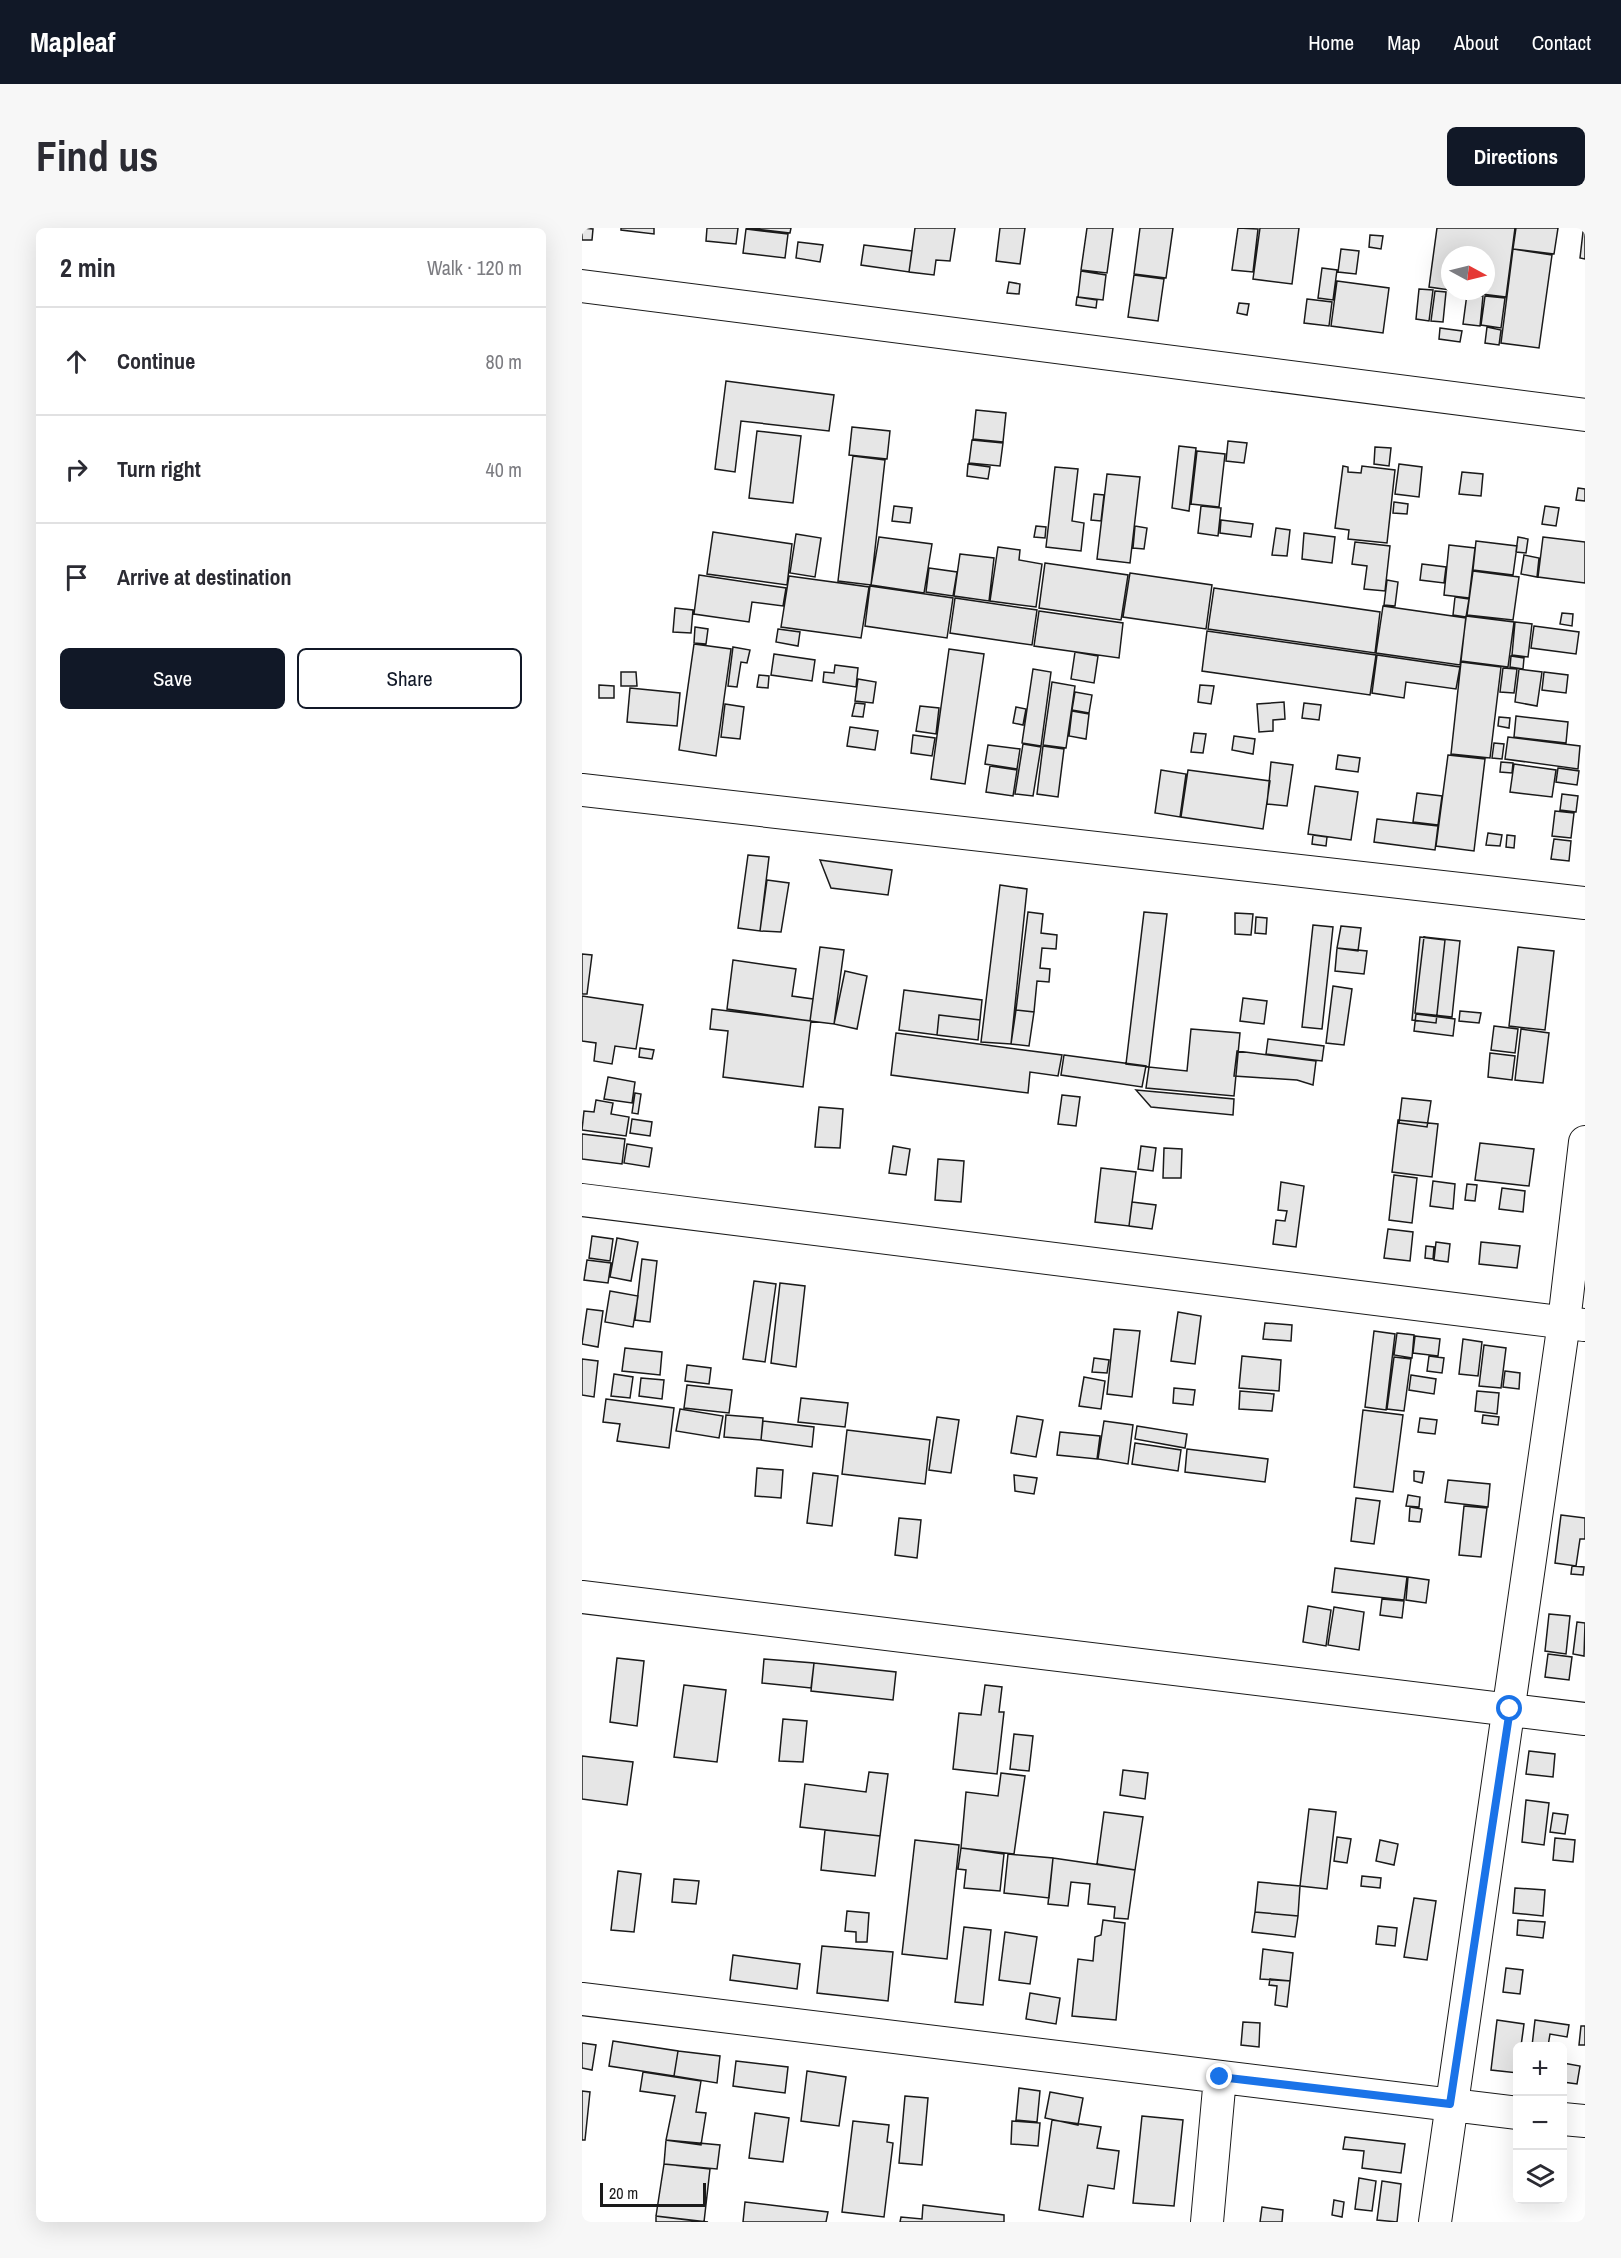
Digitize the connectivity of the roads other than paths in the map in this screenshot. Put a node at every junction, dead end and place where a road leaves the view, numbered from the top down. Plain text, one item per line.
1 (582, 286) edge
2 (1585, 415) edge
3 (582, 790) edge
4 (1585, 903) edge
5 (1585, 1142) edge
6 (582, 1200) edge
7 (1575, 1323) edge
8 (582, 1597) edge
9 (1510, 1709) junction
10 (1585, 1719) edge
11 (582, 2000) edge
12 (1220, 2077) junction
13 (1450, 2104) junction
14 (1513, 2112) edge
15 (1567, 2119) edge
16 (1585, 2121) edge
17 (1206, 2222) edge
18 (1435, 2222) edge

1 - 2 street
3 - 4 street
5 - 7 street
6 - 7 street
7 - 9 street
8 - 9 street
9 - 10 street
9 - 13 street
11 - 12 street
12 - 13 street
12 - 17 street
13 - 14 street
13 - 18 street
15 - 16 street

